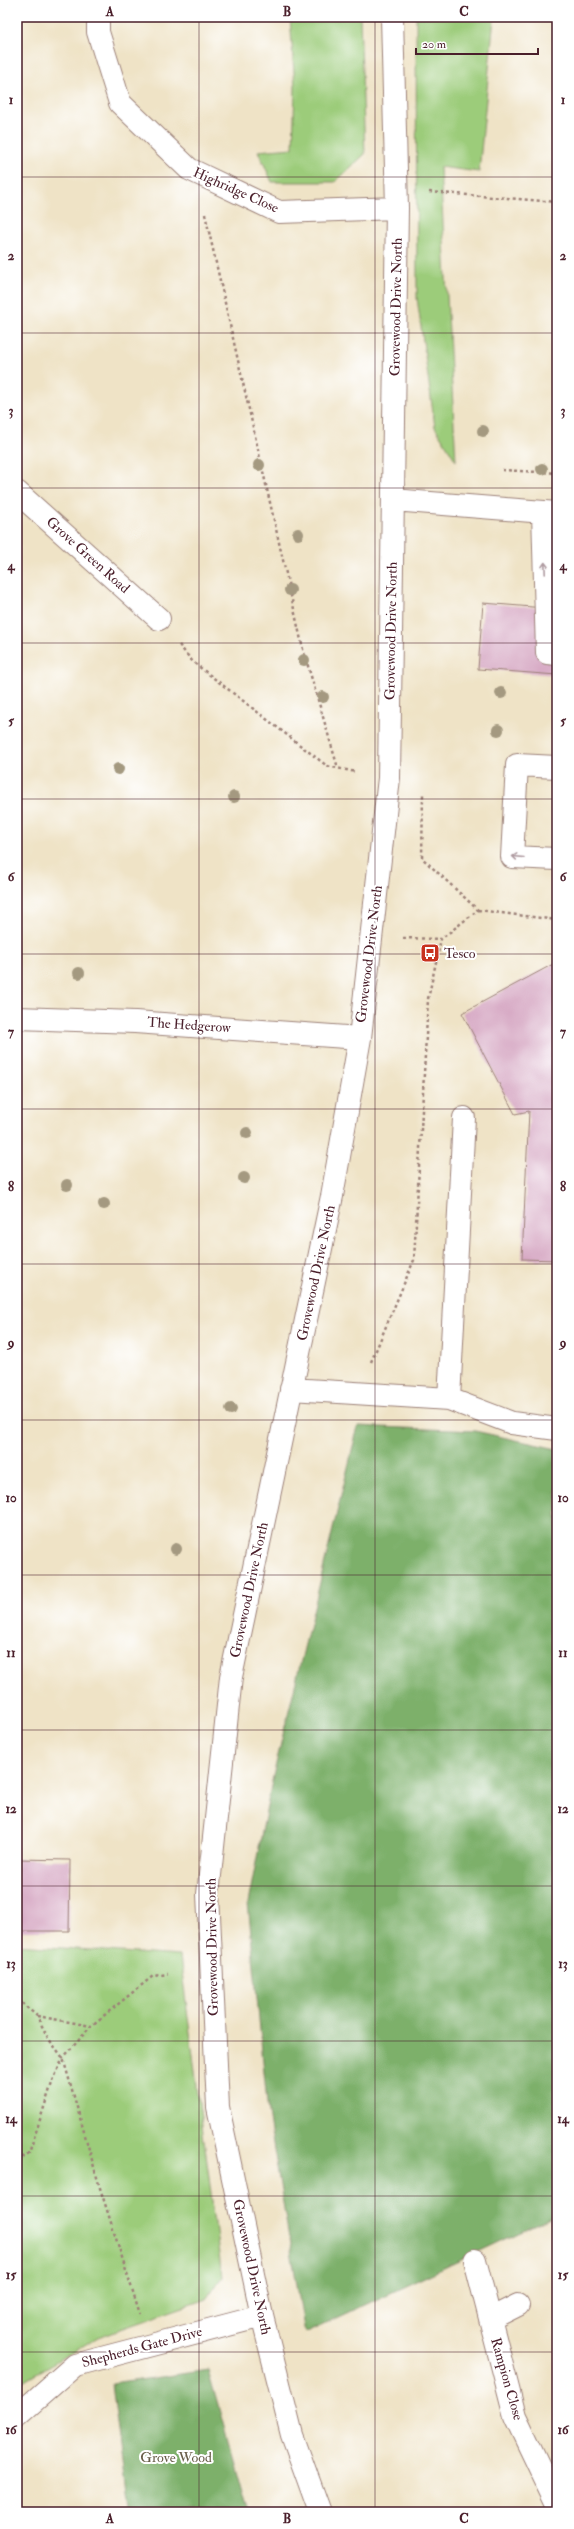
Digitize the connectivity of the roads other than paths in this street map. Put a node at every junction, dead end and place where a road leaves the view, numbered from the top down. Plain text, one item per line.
1 (98, 17) edge
2 (392, 17) edge
3 (397, 199) junction
4 (17, 492) edge
5 (393, 500) junction
6 (550, 512) edge
7 (159, 619) road end
8 (557, 654) edge
9 (557, 767) edge
10 (557, 860) edge
11 (17, 1018) edge
12 (360, 1038) junction
13 (464, 1118) dead end
14 (291, 1389) junction
15 (449, 1399) junction
16 (557, 1429) edge
17 (475, 2260) dead end
18 (518, 2305) dead end
19 (262, 2316) junction
20 (490, 2319) junction
21 (17, 2416) edge
22 (557, 2504) edge
23 (320, 2512) edge

1 - 3 street, Highridge Close
2 - 3 street, Grovewood Drive North
3 - 5 street, Grovewood Drive North
4 - 7 street, Grove Green Road
5 - 6 street
5 - 12 street, Grovewood Drive North
8 -> 6 street
10 -> 9 street
11 - 12 street, The Hedgerow
12 - 14 street, Grovewood Drive North
13 - 15 street
14 - 15 street
14 - 19 street, Grovewood Drive North
15 - 16 street
17 - 20 street, Rampion Close
18 - 20 street, Rampion Close
19 - 21 street, Shepherds Gate Drive
19 - 23 street, Grovewood Drive North
20 - 22 street, Rampion Close

